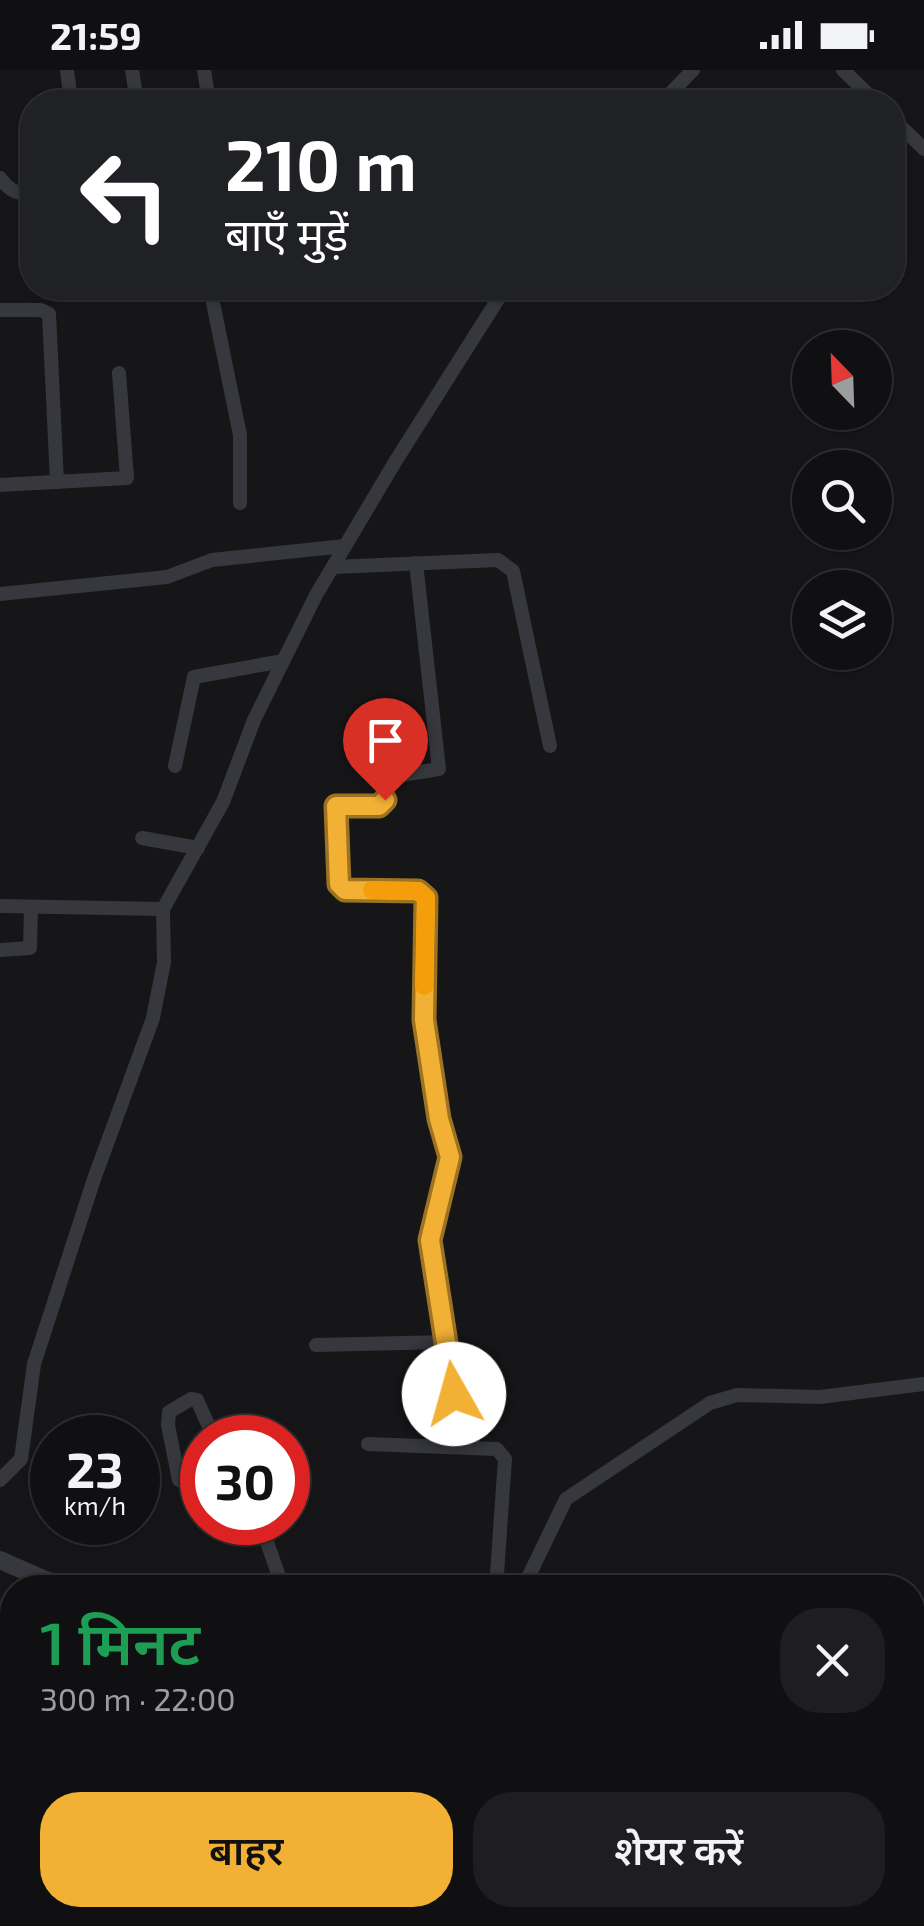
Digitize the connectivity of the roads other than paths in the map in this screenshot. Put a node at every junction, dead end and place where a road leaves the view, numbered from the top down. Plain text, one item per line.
1 (693, 70) edge
2 (842, 70) edge
3 (667, 71) edge
4 (676, 87) junction
5 (673, 90) edge
6 (863, 90) edge
7 (905, 131) edge
8 (924, 149) edge
9 (0, 178) edge
10 (20, 194) edge
11 (212, 300) edge
12 (498, 300) edge
13 (0, 310) edge
14 (119, 374) dead end
15 (57, 482) junction
16 (0, 485) edge
17 (240, 504) dead end
18 (345, 546) junction
19 (416, 563) junction
20 (333, 567) junction
21 (0, 594) edge
22 (283, 661) junction
23 (550, 746) dead end
24 (175, 766) dead end
25 (142, 838) dead end
26 (198, 848) junction
27 (0, 906) edge
28 (31, 907) junction
29 (163, 909) junction
30 (0, 950) edge
31 (447, 1342) junction
32 (316, 1345) dead end
33 (924, 1384) edge
34 (204, 1415) edge
35 (368, 1444) dead end
36 (453, 1448) junction
37 (0, 1480) edge
38 (179, 1480) dead end
39 (268, 1545) edge
40 (0, 1560) edge
41 (32, 1575) edge
42 (278, 1575) edge
43 (497, 1575) edge
44 (528, 1575) edge

1 - 4 street
2 - 6 street
3 - 4 street
4 - 5 street
7 - 8 street
9 - 10 street
11 - 17 street
12 - 18 street
13 - 15 street
14 - 15 street
15 - 16 street
18 - 20 street
18 - 21 street
19 - 20 street
19 - 23 street
19 - 31 street
20 - 22 street
22 - 24 street
22 - 26 street
25 - 26 street
26 - 29 street
27 - 28 street
28 - 29 street
28 - 30 street
29 - 37 street
31 - 32 street
31 - 36 street
33 - 44 street
34 - 38 street
35 - 36 street
36 - 43 street
39 - 42 street
40 - 41 street

